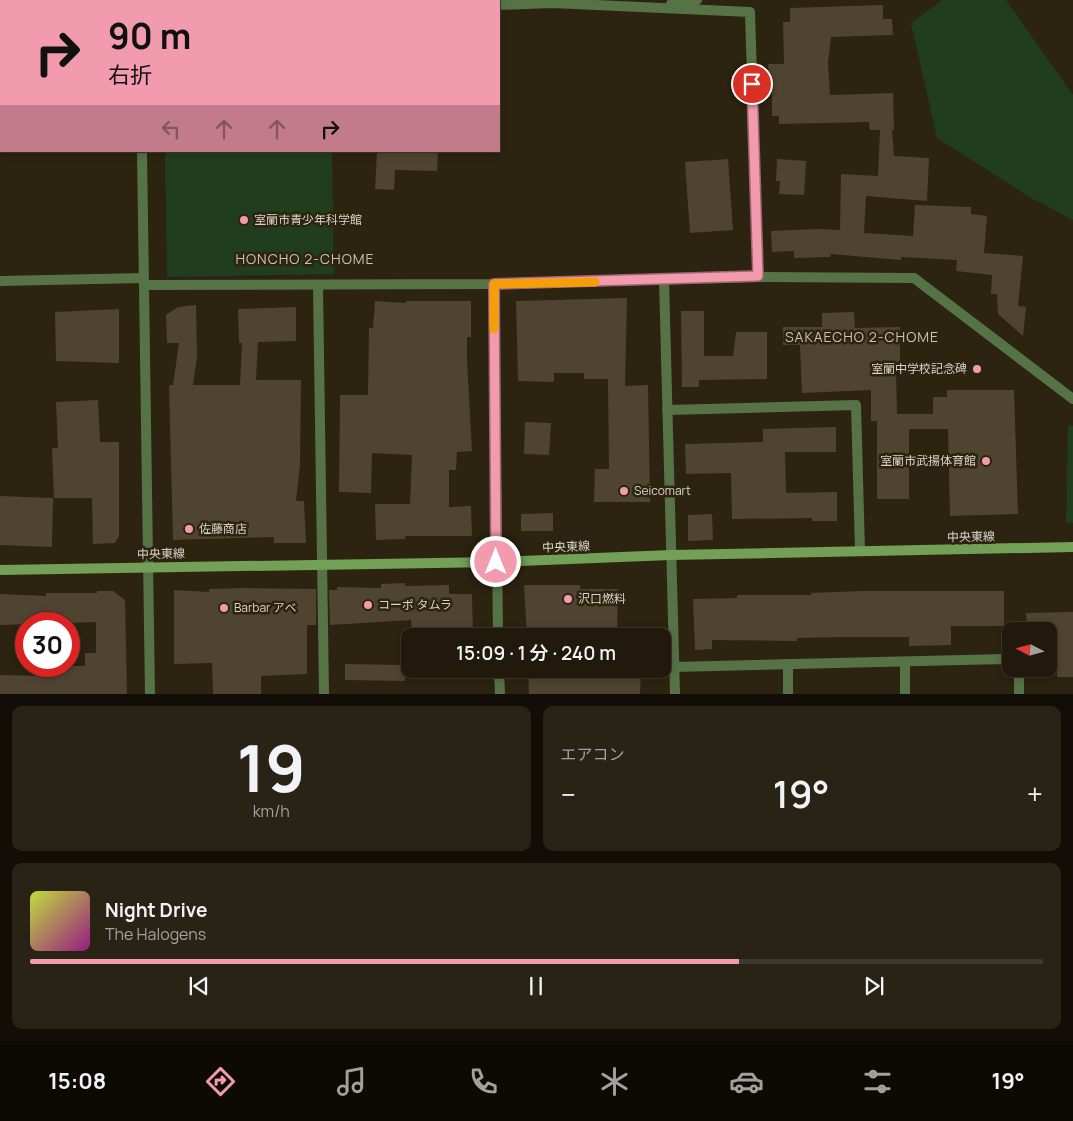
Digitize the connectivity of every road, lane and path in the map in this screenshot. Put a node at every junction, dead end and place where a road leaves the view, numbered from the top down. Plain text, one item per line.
1 (697, 0) edge
2 (552, 2) edge
3 (500, 5) edge
4 (650, 8) junction
5 (142, 152) edge
6 (758, 276) junction
7 (0, 280) edge
8 (664, 280) junction
9 (144, 282) junction
10 (494, 284) junction
11 (318, 286) junction
12 (1073, 399) edge
13 (668, 410) junction
14 (1073, 548) edge
15 (860, 551) junction
16 (671, 555) junction
17 (496, 562) junction
18 (322, 565) junction
19 (148, 567) junction
20 (0, 570) edge
21 (498, 628) edge
22 (1002, 659) edge
23 (904, 662) junction
24 (788, 664) junction
25 (674, 667) junction
26 (499, 678) edge
27 (1019, 678) edge
28 (150, 694) edge
29 (324, 694) edge
30 (500, 694) edge
31 (675, 694) edge
32 (788, 694) edge
33 (905, 694) edge
34 (1020, 694) edge

1 - 4 street
2 - 3 street
2 - 4 street
4 - 6 street
5 - 9 street
6 - 8 street
6 - 12 street
7 - 9 street
8 - 10 street
8 - 13 street
9 - 11 street
9 - 19 street
10 - 11 street
10 - 17 street
11 - 18 street
13 - 15 street
13 - 16 street
14 - 15 main road, 中央東線
15 - 16 main road, 中央東線
16 - 17 main road, 中央東線
16 - 25 street
17 - 18 main road, 中央東線
17 - 21 street
18 - 19 main road, 中央東線
18 - 29 street
19 - 20 main road, 中央東線
19 - 28 street
22 - 23 street
23 - 24 street
23 - 33 street
24 - 25 street
24 - 32 street
25 - 31 street
26 - 30 street
27 - 34 street

